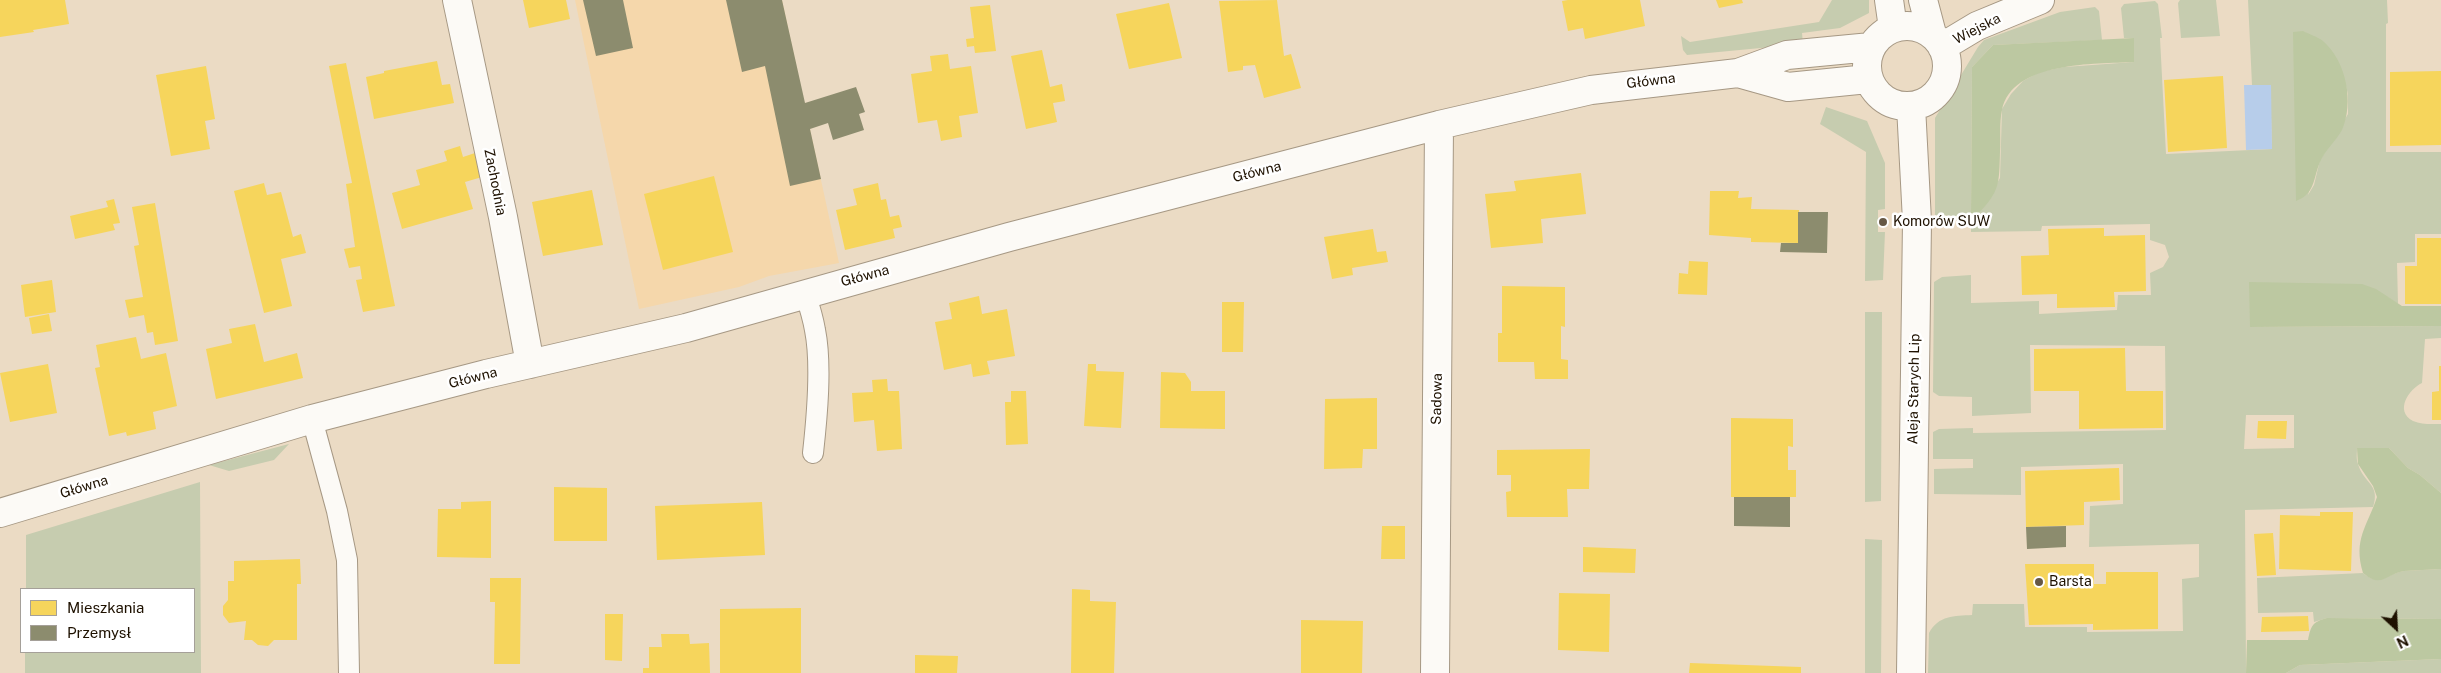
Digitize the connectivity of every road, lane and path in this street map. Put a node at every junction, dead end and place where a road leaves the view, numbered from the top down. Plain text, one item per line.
1 (457, 0) edge
2 (1889, 0) edge
3 (1923, 0) edge
4 (2039, 0) edge
5 (1893, 28) junction
6 (1937, 40) junction
7 (1871, 47) junction
8 (1738, 73) junction
9 (1868, 79) junction
10 (1911, 106) junction
11 (1439, 125) junction
12 (806, 293) junction
13 (530, 364) junction
14 (312, 419) junction
15 (813, 453) dead end
16 (0, 512) edge
17 (348, 673) edge
18 (1435, 673) edge
19 (1911, 673) edge

1 - 13 street, Zachodnia
2 - 5 street
3 - 6 street
4 - 6 street, Wiejska
5 - 6 street
5 - 7 street
6 - 10 street
7 - 8 street, Główna
7 - 9 street
8 - 9 street, Główna
8 - 11 street, Główna
9 - 10 street
10 - 19 street, Aleja Starych Lip
11 - 12 street, Główna
11 - 18 street, Sadowa
12 - 13 street, Główna
12 - 15 lane
13 - 14 street, Główna
14 - 16 street, Główna
14 - 17 lane

